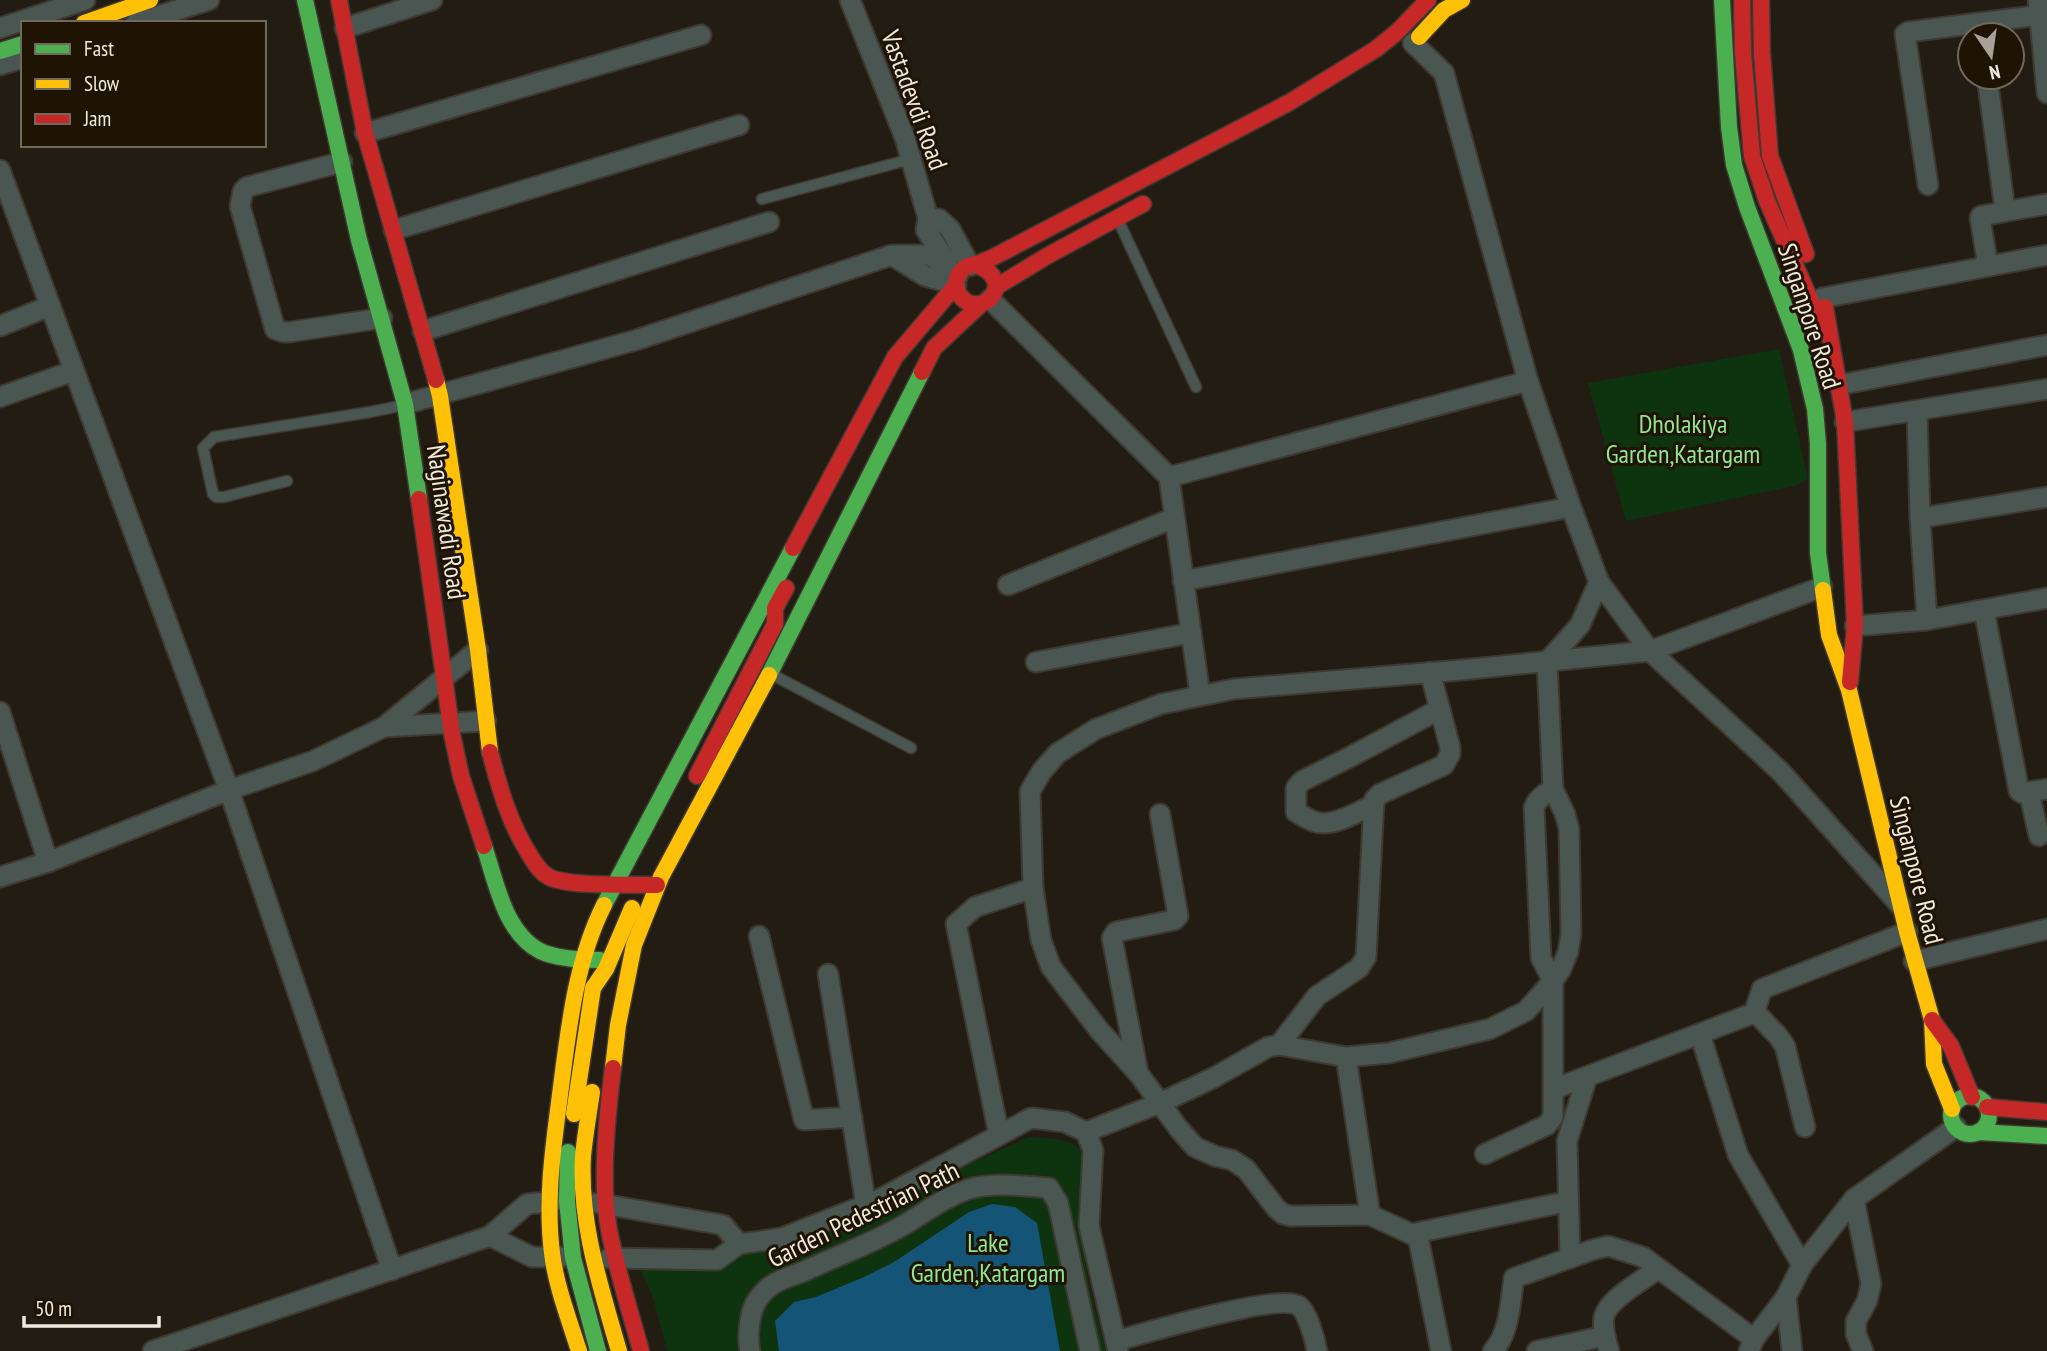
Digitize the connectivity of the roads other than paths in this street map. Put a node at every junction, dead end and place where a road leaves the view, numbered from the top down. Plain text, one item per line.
1 (85, 0) edge
2 (150, 0) edge
3 (209, 0) edge
4 (305, 0) edge
5 (339, 0) edge
6 (432, 0) edge
7 (850, 0) edge
8 (1462, 0) edge
9 (1722, 0) edge
10 (1742, 0) edge
11 (1761, 0) edge
12 (1423, 2) edge
13 (1448, 5) edge
14 (2039, 8) edge
15 (21, 21) edge
16 (21, 21) edge
17 (90, 21) edge
18 (142, 21) edge
19 (2003, 21) edge
20 (345, 27) junction
21 (0, 28) edge
22 (1956, 30) edge
23 (701, 35) dead end
24 (21, 45) edge
25 (1409, 47) joint
26 (0, 51) edge
27 (21, 59) edge
28 (0, 65) edge
29 (1989, 91) edge
30 (2047, 93) edge
31 (739, 125) dead end
32 (365, 133) junction
33 (911, 159) junction
34 (342, 162) junction
35 (0, 170) edge
36 (1928, 185) dead end
37 (762, 199) dead end
38 (1153, 199) dead end
39 (2047, 204) edge
40 (2005, 210) junction
41 (1117, 218) junction
42 (769, 222) dead end
43 (394, 230) junction
44 (2047, 255) edge
45 (1988, 266) junction
46 (965, 273) junction
47 (989, 297) junction
48 (1822, 298) junction
49 (50, 306) junction
50 (382, 318) junction
51 (0, 326) edge
52 (1828, 326) junction
53 (920, 328) junction
54 (424, 331) junction
55 (2047, 345) edge
56 (934, 348) junction
57 (73, 371) junction
58 (1528, 381) junction
59 (1839, 385) junction
60 (1196, 387) dead end
61 (2047, 390) edge
62 (440, 396) junction
63 (0, 397) edge
64 (405, 404) junction
65 (1917, 411) junction
66 (1845, 422) junction
67 (1169, 477) junction
68 (287, 481) dead end
69 (2047, 497) edge
70 (1571, 507) junction
71 (1174, 518) junction
72 (1920, 518) junction
73 (1183, 581) junction
74 (1600, 582) junction
75 (1008, 585) dead end
76 (1822, 587) junction
77 (2047, 598) edge
78 (1984, 610) junction
79 (1927, 620) junction
80 (775, 624) junction
81 (1855, 626) junction
82 (1191, 634) junction
83 (478, 650) junction
84 (1650, 651) junction
85 (1036, 662) dead end
86 (1547, 662) junction
87 (1430, 672) junction
88 (771, 674) junction
89 (444, 677) junction
90 (1849, 690) junction
91 (1200, 695) junction
92 (1440, 709) junction
93 (0, 712) edge
94 (486, 721) junction
95 (450, 724) junction
96 (384, 727) junction
97 (911, 748) dead end
98 (6, 754) edge
99 (1553, 789) junction
100 (229, 790) junction
101 (2038, 790) edge
102 (1374, 805) junction
103 (1160, 814) dead end
104 (2039, 836) dead end
105 (48, 862) junction
106 (0, 877) edge
107 (615, 883) junction
108 (649, 885) junction
109 (1033, 888) junction
110 (1900, 906) junction
111 (2047, 929) edge
112 (1907, 932) junction
113 (759, 936) dead end
114 (584, 960) junction
115 (1914, 961) junction
116 (630, 962) junction
117 (608, 965) junction
118 (828, 974) dead end
119 (1553, 981) junction
120 (1755, 1012) junction
121 (1932, 1020) junction
122 (1700, 1034) junction
123 (1279, 1045) junction
124 (1346, 1057) junction
125 (1138, 1073) junction
126 (1587, 1077) junction
127 (1553, 1089) junction
128 (1972, 1097) junction
129 (1160, 1103) junction
130 (1987, 1107) junction
131 (2047, 1112) edge
132 (852, 1117) junction
133 (1954, 1118) junction
134 (1805, 1127) dead end
135 (1086, 1132) junction
136 (1978, 1132) junction
137 (999, 1135) junction
138 (2047, 1136) edge
139 (1485, 1154) dead end
140 (1854, 1199) junction
141 (567, 1201) junction
142 (606, 1203) junction
143 (1560, 1203) dead end
144 (866, 1205) junction
145 (1370, 1215) junction
146 (1410, 1234) junction
147 (490, 1236) junction
148 (739, 1244) junction
149 (553, 1257) junction
150 (593, 1257) junction
151 (573, 1258) junction
152 (616, 1258) junction
153 (1570, 1258) junction
154 (1802, 1265) junction
155 (1658, 1269) junction
156 (392, 1270) junction
157 (1786, 1297) junction
158 (1607, 1343) edge
159 (1752, 1345) edge
160 (1117, 1346) edge
161 (153, 1351) edge
162 (579, 1351) edge
163 (598, 1351) edge
164 (620, 1351) edge
165 (641, 1351) edge
166 (750, 1351) edge
167 (1090, 1351) edge
168 (1317, 1351) edge
169 (1441, 1351) edge
170 (1493, 1351) edge
171 (1537, 1351) edge
172 (1792, 1351) edge
173 (1863, 1351) edge

1 - 16 street
2 - 17 main road
3 - 18 street
4 - 34 main road, Naginawadi Road
5 - 20 main road, Naginawadi Road
6 - 20 street
7 - 33 street, Vastadevdi Road
8 - 13 main road
9 - 76 main road, Singanpore Road
10 - 52 main road
11 - 48 main road, Singanpore Road
12 - 46 main road
13 - 25 main road
14 - 19 street
14 - 30 street
15 - 21 street
20 - 32 main road, Naginawadi Road
22 - 36 street
23 - 32 street
24 - 26 main road
25 - 58 street
27 - 28 street
29 - 40 street
31 - 43 street
32 - 43 main road, Naginawadi Road
33 - 37 lane
33 - 46 street, Vastadevdi Road
34 - 50 main road, Naginawadi Road
34 - 50 street
35 - 49 street
38 - 41 main road
39 - 40 street
40 - 45 street
41 - 47 main road
41 - 60 lane
42 - 54 street
43 - 54 main road, Naginawadi Road
44 - 45 street
45 - 48 street
46 - 47 main road
46 - 47 main road
46 - 53 main road
46 - 62 street
47 - 56 main road
47 - 67 street
48 - 52 main road, Singanpore Road
49 - 51 street
49 - 57 street
50 - 64 main road, Naginawadi Road
52 - 59 main road, Singanpore Road
53 - 80 main road
53 - 107 main road
54 - 62 main road, Naginawadi Road
55 - 59 street
56 - 80 main road
56 - 88 main road
57 - 63 street
57 - 100 street
58 - 67 street
58 - 70 street
59 - 66 main road, Singanpore Road
61 - 65 street
62 - 64 street
62 - 83 main road, Naginawadi Road
64 - 68 lane
64 - 89 main road, Naginawadi Road
65 - 66 street
65 - 72 street
66 - 81 main road, Singanpore Road
67 - 71 street
69 - 72 street
70 - 73 street
70 - 74 street
71 - 73 street
71 - 75 street
72 - 79 street
73 - 82 street
74 - 84 street
74 - 86 street
76 - 84 street
76 - 90 main road, Singanpore Road
77 - 78 street
78 - 79 street
78 - 101 street
79 - 81 street
80 - 108 main road
81 - 90 main road, Singanpore Road
82 - 85 street
82 - 91 street
83 - 89 street
83 - 94 main road, Naginawadi Road
84 - 86 street
84 - 110 street
86 - 87 street
86 - 99 street
87 - 91 street
87 - 92 street
88 - 97 lane
88 - 108 main road
89 - 95 main road, Naginawadi Road
89 - 96 street
90 - 110 main road, Singanpore Road
91 - 109 street
92 - 102 street
92 - 102 street
93 - 98 street
94 - 95 street
94 - 107 main road, Naginawadi Road
95 - 96 street
95 - 114 main road, Naginawadi Road
96 - 100 street
98 - 105 street
99 - 119 street
99 - 119 street
100 - 105 street
100 - 156 street
101 - 104 street
102 - 123 street
103 - 125 street
105 - 106 street
107 - 108 main road, Naginawadi Road
107 - 114 main road
108 - 116 main road
108 - 117 main road
109 - 125 street
109 - 137 street
110 - 112 main road, Singanpore Road
111 - 115 street
112 - 115 main road, Singanpore Road
112 - 120 street
113 - 132 street
114 - 117 main road, Naginawadi Road
114 - 141 main road
115 - 121 main road, Singanpore Road
116 - 117 main road, Naginawadi Road
116 - 142 main road
117 - 141 main road
118 - 132 street
119 - 124 street
119 - 127 street
120 - 122 street
120 - 134 street
121 - 128 main road, Singanpore Road
121 - 133 main road, Singanpore Road
122 - 126 street
122 - 154 street
123 - 124 street
123 - 129 street
124 - 145 street
125 - 129 street
126 - 127 street
126 - 153 street
127 - 139 street
128 - 130 main road
128 - 133 main road
129 - 135 street
129 - 145 street
130 - 131 main road
130 - 136 main road
132 - 144 street
133 - 136 main road
133 - 140 street
135 - 137 street
135 - 160 street
136 - 138 main road
137 - 144 street
140 - 154 street
140 - 173 street
141 - 142 street
141 - 147 street
141 - 149 main road
141 - 150 main road
141 - 151 main road
142 - 148 street
142 - 152 main road
143 - 146 street
144 - 148 street
145 - 146 street
146 - 169 street
147 - 149 street
147 - 156 street
148 - 152 street
149 - 151 street
149 - 162 main road
150 - 151 street
150 - 152 street
150 - 164 main road
151 - 163 main road
152 - 165 main road
153 - 155 street
153 - 170 street
154 - 157 street
155 - 158 street
155 - 159 street
156 - 161 street
157 - 159 street
157 - 172 street
158 - 171 street
160 - 168 street
166 - 167 street, Garden Pedestrian Path

